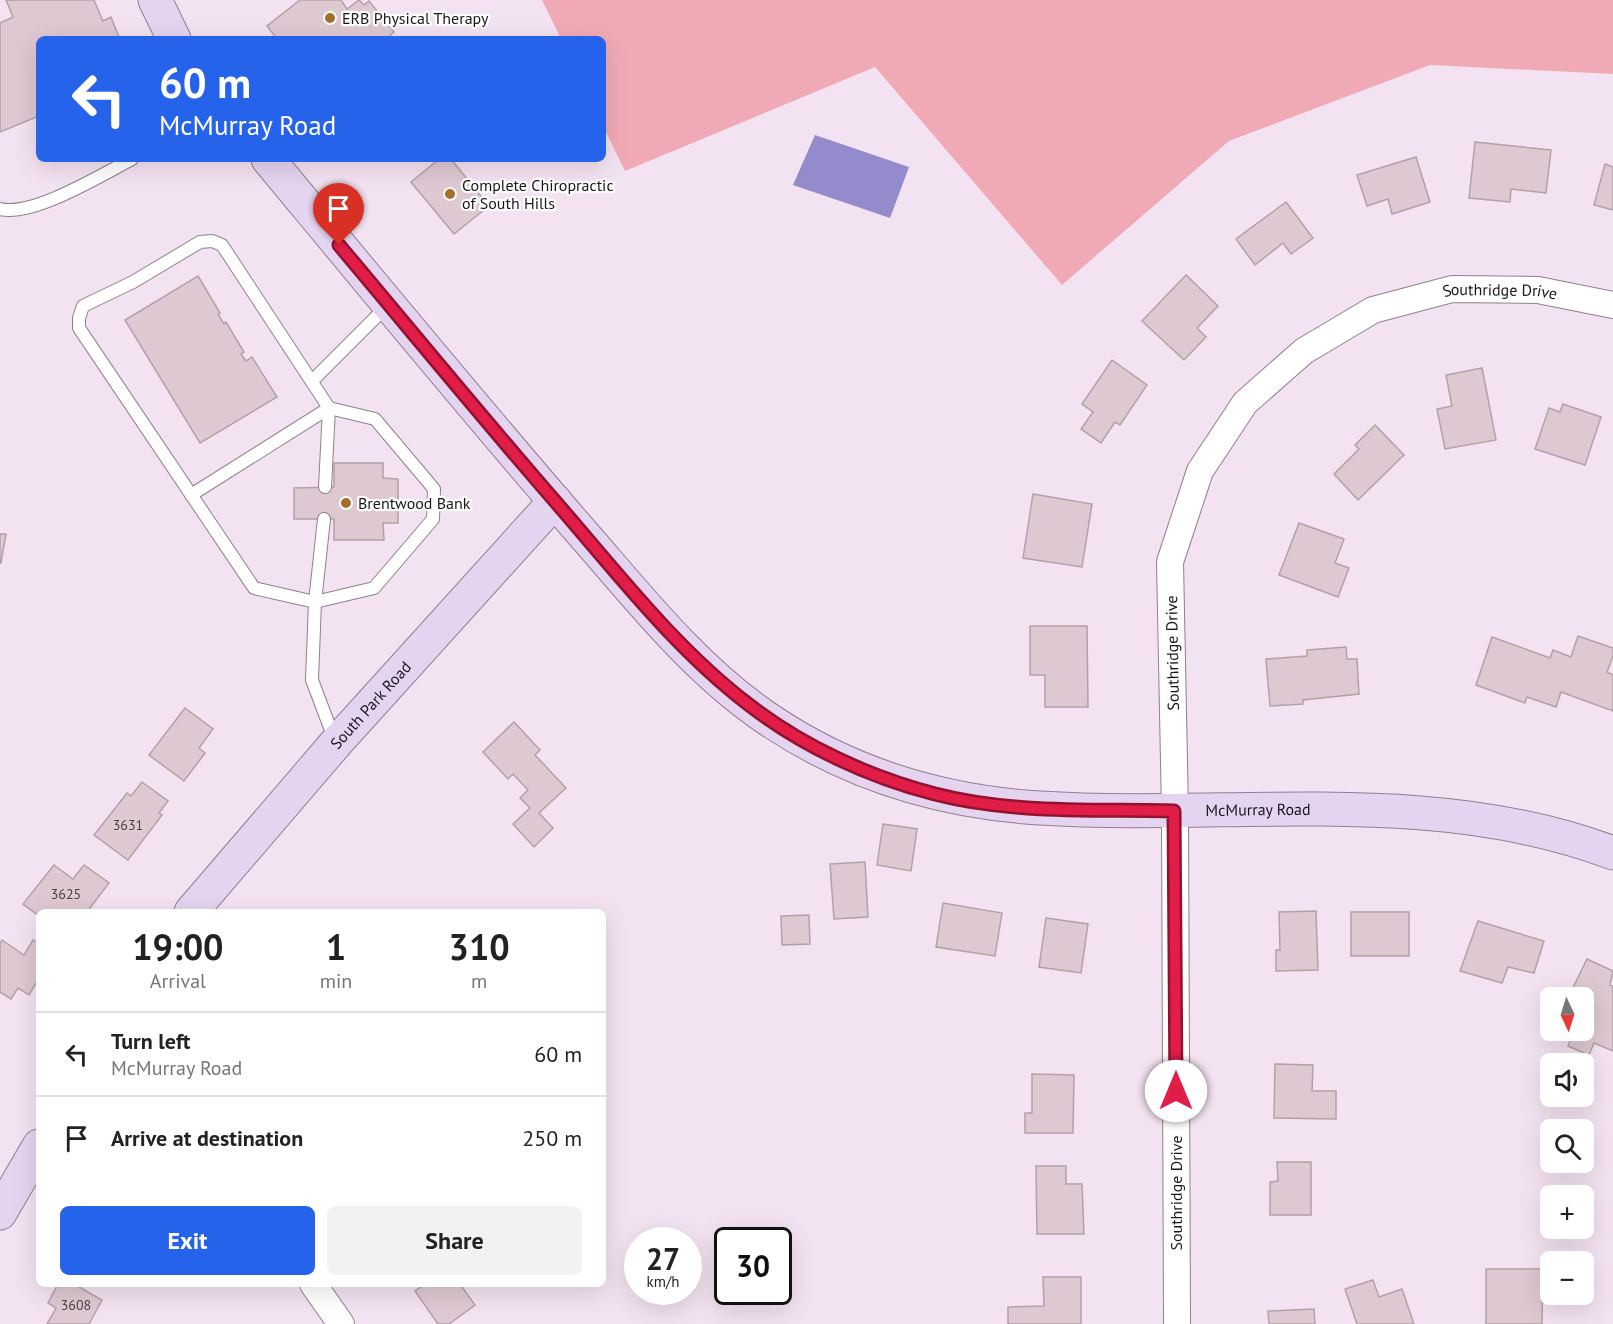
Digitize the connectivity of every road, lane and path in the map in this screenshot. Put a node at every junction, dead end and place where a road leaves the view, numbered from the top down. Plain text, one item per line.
1 (155, 0) edge
2 (173, 36) edge
3 (126, 162) edge
4 (271, 162) edge
5 (0, 209) edge
6 (389, 304) junction
7 (1613, 304) edge
8 (312, 381) junction
9 (329, 408) junction
10 (325, 487) dead end
11 (191, 495) junction
12 (555, 501) junction
13 (324, 519) dead end
14 (315, 602) junction
15 (336, 743) junction
16 (1174, 811) junction
17 (1613, 854) edge
18 (194, 909) edge
19 (36, 1151) edge
20 (0, 1213) edge
21 (315, 1287) edge
22 (340, 1324) edge
23 (1177, 1324) edge

1 - 2 main road
3 - 5 lane
4 - 6 main road, McMurray Road
6 - 8 lane
6 - 12 main road, McMurray Road
7 - 16 street, Southridge Drive
8 - 9 lane
8 - 11 lane
9 - 10 lane
9 - 11 lane
9 - 14 lane
11 - 14 lane
12 - 15 main road, South Park Road
12 - 16 main road, McMurray Road
13 - 14 lane
14 - 15 lane
15 - 18 main road, South Park Road
16 - 17 main road, McMurray Road
16 - 23 street, Southridge Drive
19 - 20 main road
21 - 22 street

